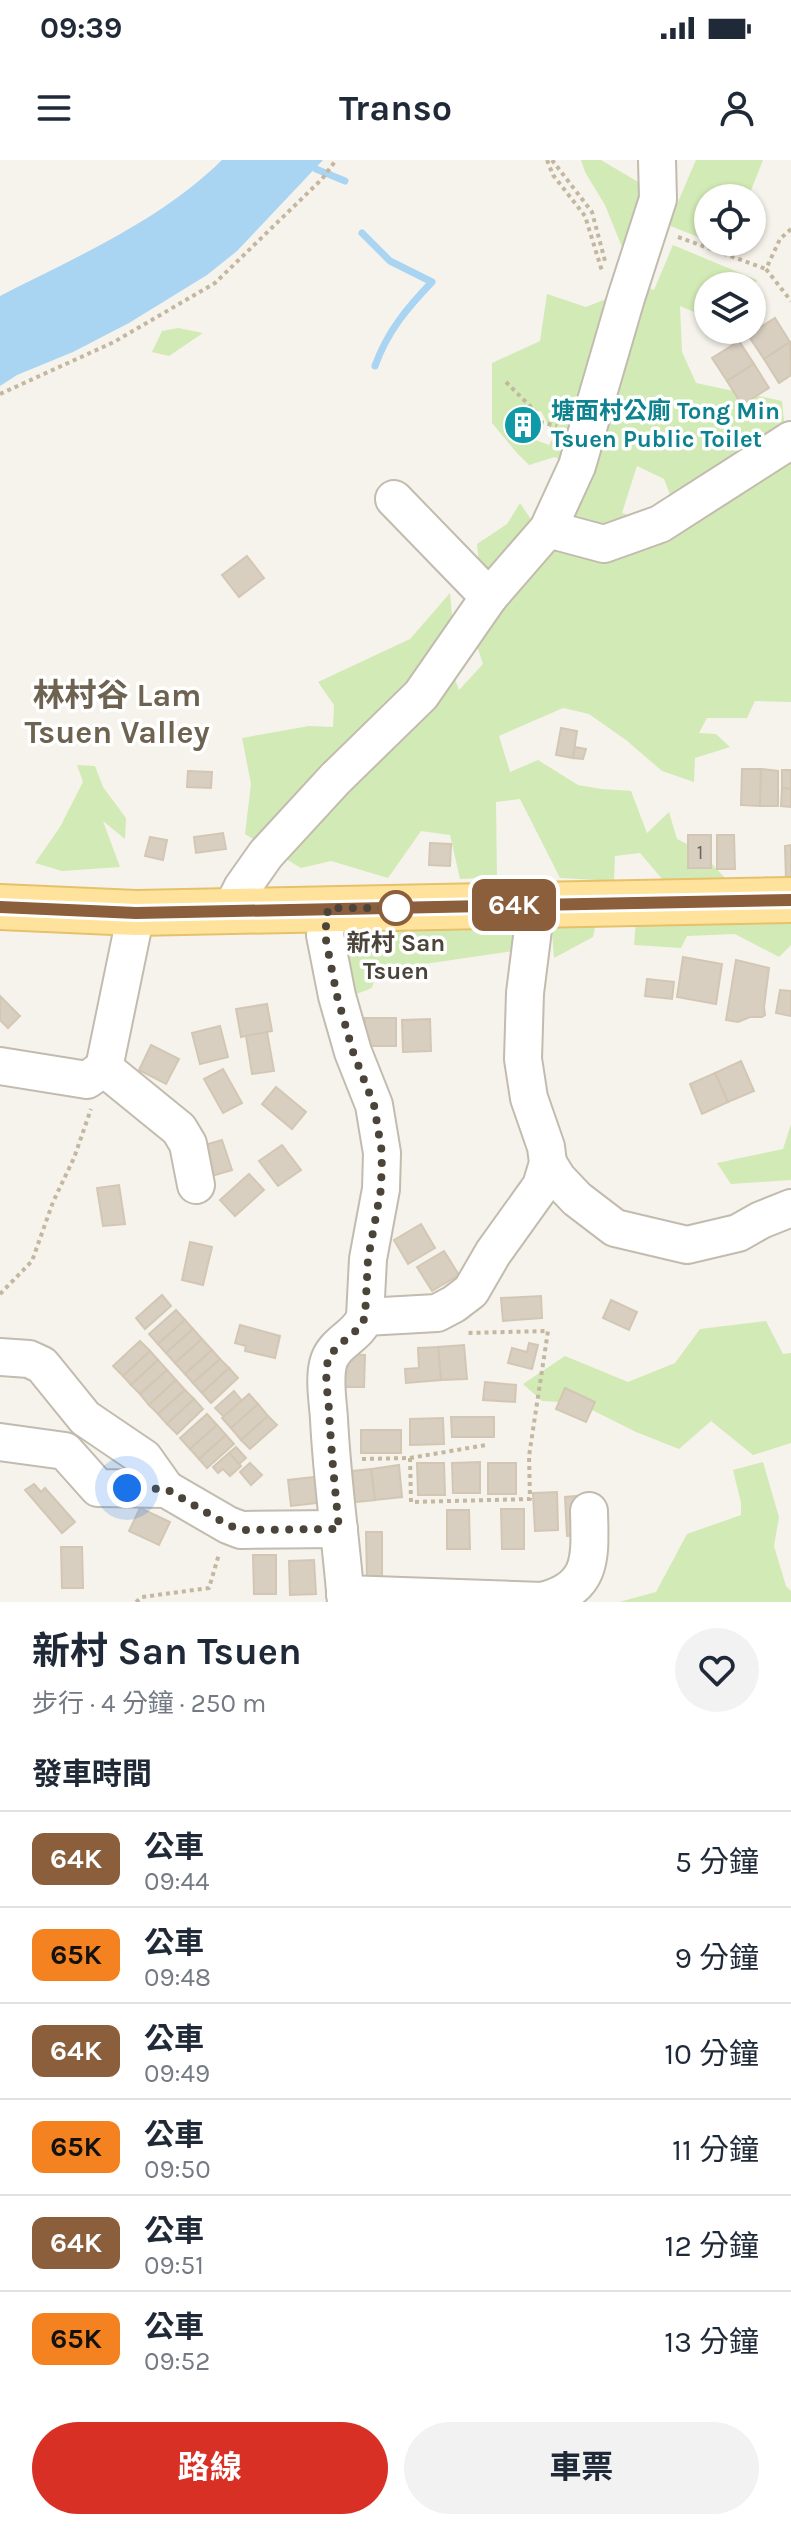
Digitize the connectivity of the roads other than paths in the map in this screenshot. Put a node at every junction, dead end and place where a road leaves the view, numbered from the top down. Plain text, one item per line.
1 (657, 160) edge
2 (791, 440) edge
3 (394, 499) dead end
4 (548, 529) junction
5 (489, 597) junction
6 (791, 900) edge
7 (536, 905) junction
8 (0, 907) edge
9 (328, 908) junction
10 (231, 910) junction
11 (136, 913) junction
12 (0, 1066) edge
13 (104, 1068) junction
14 (548, 1163) junction
15 (196, 1185) dead end
16 (791, 1208) edge
17 (365, 1317) junction
18 (0, 1357) edge
19 (0, 1442) edge
20 (166, 1489) junction
21 (589, 1511) dead end
22 (339, 1529) junction
23 (345, 1598) edge

1 - 4 lane
2 - 4 lane
3 - 5 lane
4 - 5 lane
5 - 10 lane
6 - 7 main road
7 - 9 main road
7 - 14 lane
8 - 11 main road
9 - 10 main road
9 - 17 lane
10 - 11 main road
11 - 13 lane
12 - 13 lane
13 - 15 lane
14 - 16 lane
14 - 17 lane
17 - 22 lane
18 - 20 lane
19 - 20 lane
20 - 22 lane
21 - 23 lane
22 - 23 lane

